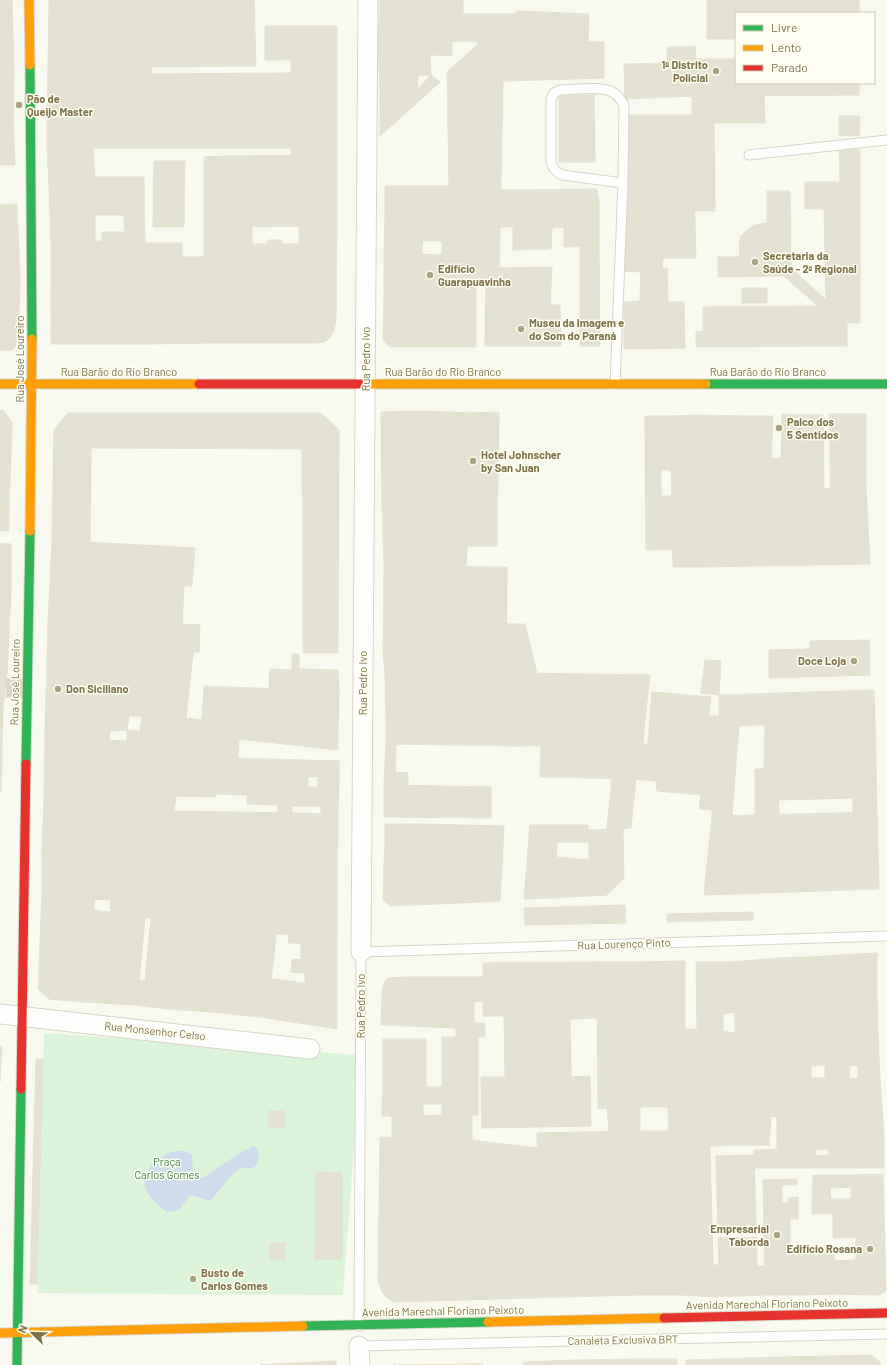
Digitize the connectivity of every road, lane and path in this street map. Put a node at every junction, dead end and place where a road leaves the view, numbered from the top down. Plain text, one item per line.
1 (29, 0) edge
2 (368, 0) edge
3 (887, 140) edge
4 (749, 155) dead end
5 (623, 183) junction
6 (0, 384) edge
7 (32, 384) junction
8 (366, 384) junction
9 (615, 384) junction
10 (887, 384) edge
11 (887, 936) edge
12 (361, 952) junction
13 (0, 1014) edge
14 (22, 1016) junction
15 (310, 1049) dead end
16 (887, 1313) edge
17 (359, 1325) junction
18 (17, 1332) junction
19 (0, 1333) edge
20 (887, 1334) edge
21 (360, 1346) junction
22 (17, 1365) edge
23 (360, 1365) edge

1 - 7 street, Rua José Loureiro
2 - 8 street, Rua Pedro Ivo
3 - 4 lane
5 - 5 lane
5 - 9 lane
6 - 7 street, Rua Barão do Rio Branco
7 - 8 street, Rua Barão do Rio Branco
7 - 14 street, Rua José Loureiro
8 - 9 street, Rua Barão do Rio Branco
8 - 12 street, Rua Pedro Ivo
9 - 10 street, Rua Barão do Rio Branco
11 - 12 lane, Rua Lourenço Pinto
12 - 17 lane, Rua Pedro Ivo
13 - 14 street, Rua Monsenhor Celso
14 - 15 street, Rua Monsenhor Celso
14 - 18 street, Rua José Loureiro
16 - 17 street, Avenida Marechal Floriano Peixoto
17 - 18 street, Avenida Marechal Floriano Peixoto
17 - 21 lane, Rua Pedro Ivo
18 - 19 street, Avenida Marechal Floriano Peixoto
18 - 22 street, Rua José Loureiro
20 - 21 lane, Canaleta Exclusiva BRT
21 - 23 street, Rua Pedro Ivo

